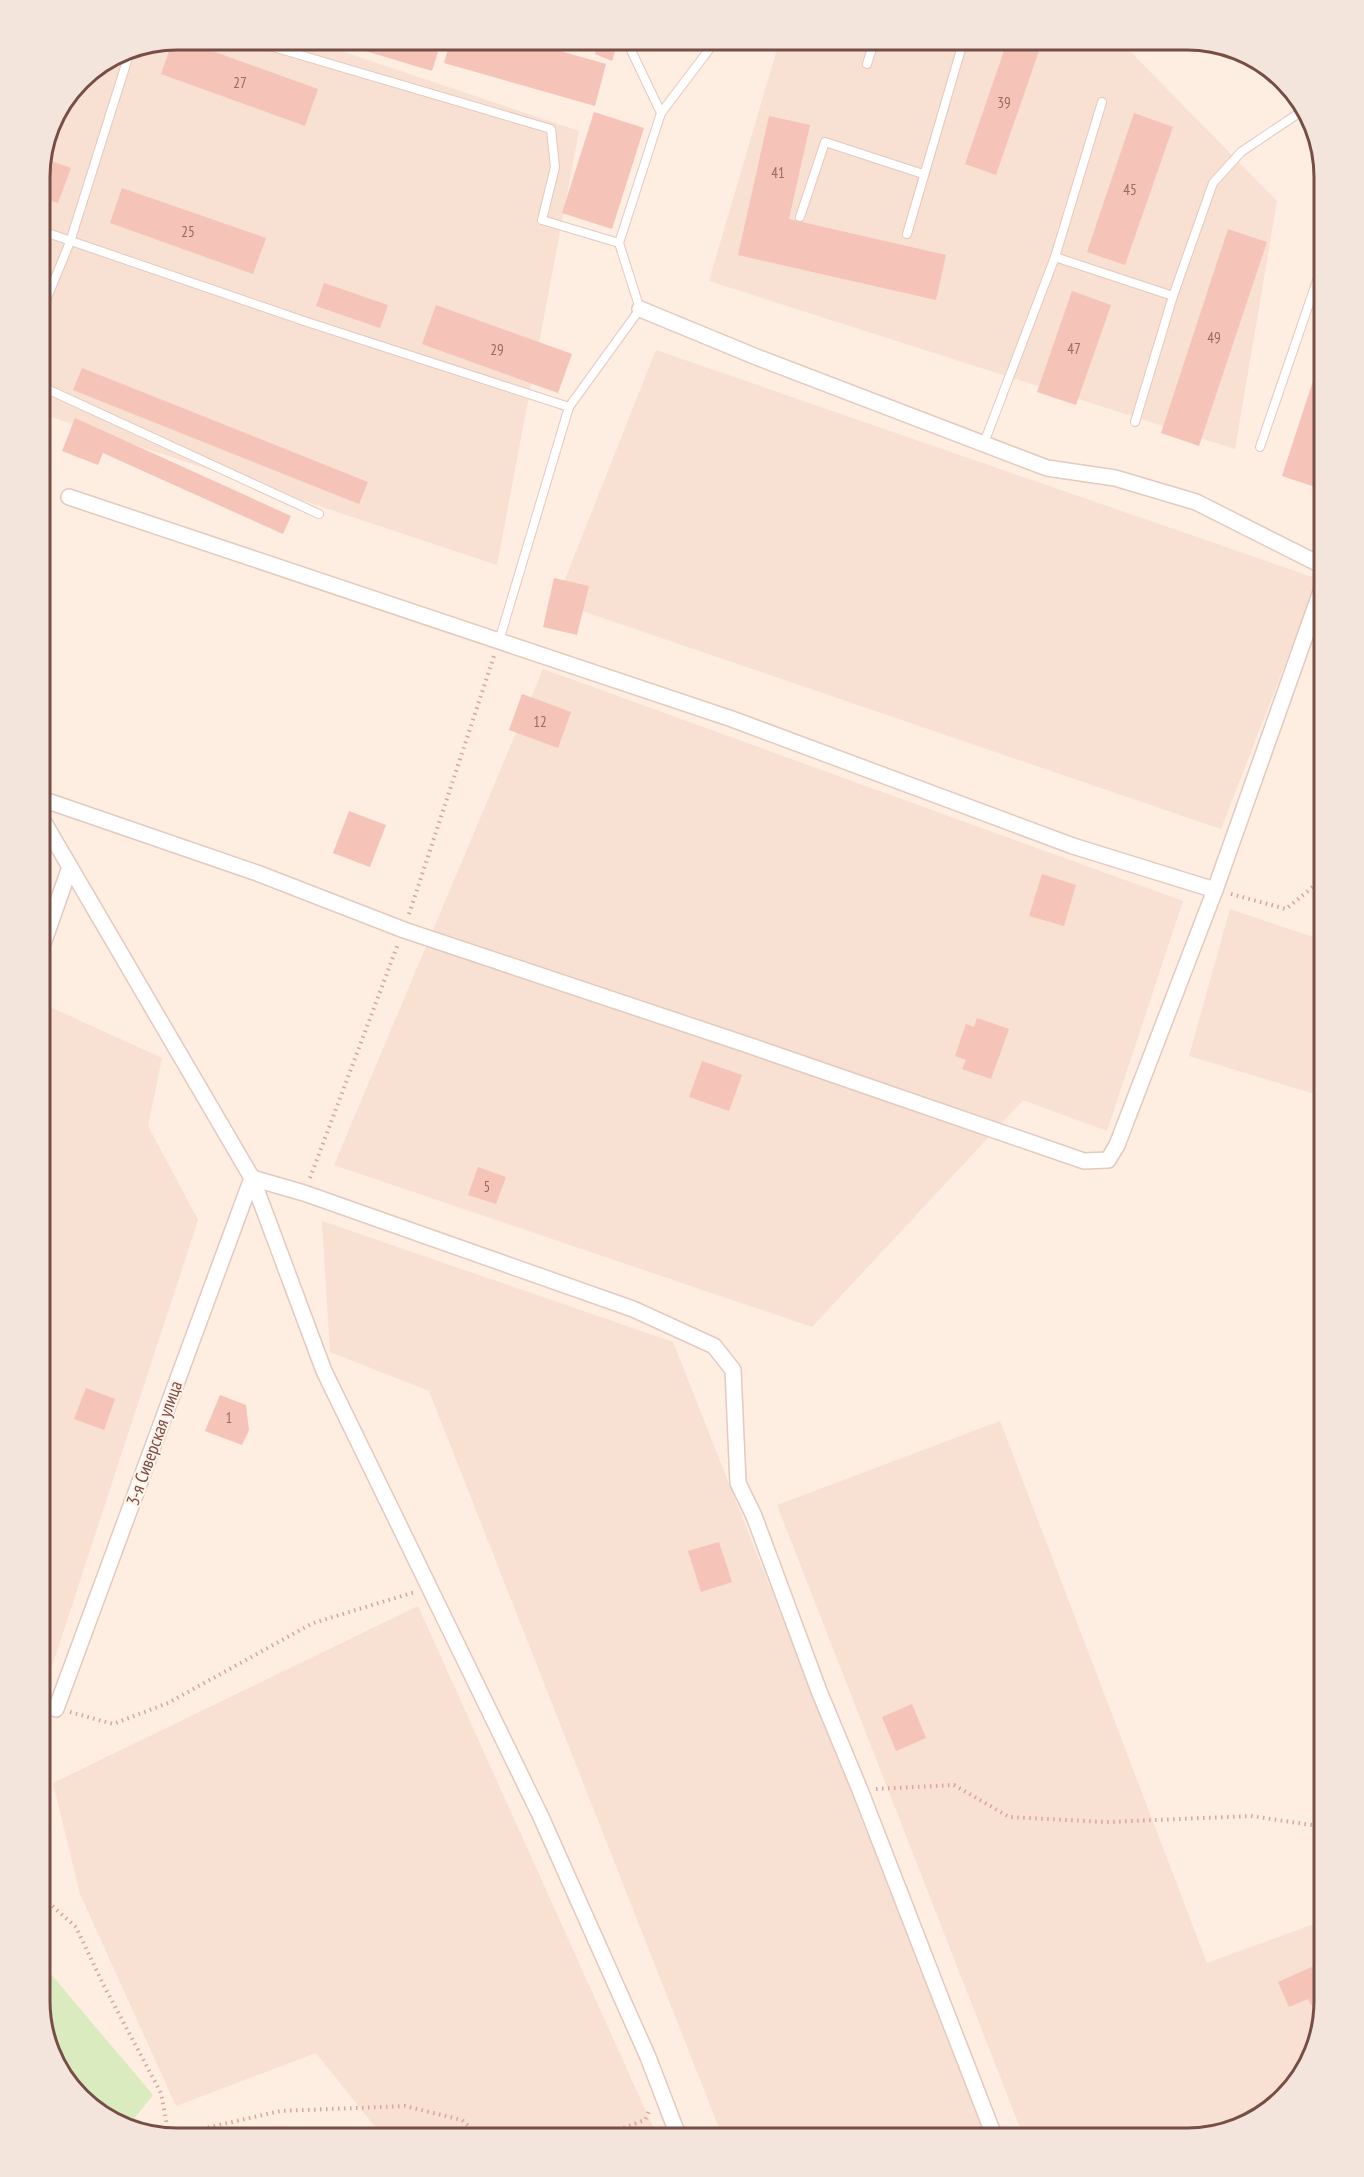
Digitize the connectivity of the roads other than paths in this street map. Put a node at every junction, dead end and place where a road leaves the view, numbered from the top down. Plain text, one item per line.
1 (283, 50) edge
2 (631, 50) edge
3 (709, 50) edge
4 (871, 50) edge
5 (961, 50) edge
6 (127, 59) edge
7 (867, 64) dead end
8 (1102, 102) dead end
9 (661, 113) junction
10 (1298, 114) edge
11 (923, 174) junction
12 (800, 217) dead end
13 (50, 234) edge
14 (907, 234) dead end
15 (70, 242) junction
16 (619, 243) junction
17 (1054, 257) junction
18 (1314, 288) edge
19 (50, 290) edge
20 (1173, 296) junction
21 (640, 309) junction
22 (50, 390) edge
23 (569, 407) junction
24 (1135, 422) dead end
25 (984, 443) junction
26 (1260, 447) dead end
27 (69, 497) dead end
28 (320, 513) dead end
29 (1314, 561) edge
30 (1314, 611) edge
31 (499, 641) junction
32 (50, 802) edge
33 (50, 833) edge
34 (70, 867) junction
35 (1215, 890) junction
36 (50, 924) edge
37 (252, 1178) junction
38 (56, 1709) road end
39 (675, 2127) edge
40 (991, 2128) edge

1 - 16 lane
2 - 9 lane
3 - 9 lane
4 - 7 lane
5 - 11 lane
6 - 15 lane
8 - 17 lane
9 - 16 lane
10 - 20 lane
11 - 12 lane
11 - 14 lane
13 - 15 lane
15 - 19 lane
15 - 23 lane
16 - 21 lane
17 - 20 lane
17 - 25 lane
18 - 26 lane
20 - 24 lane
21 - 23 lane
21 - 25 street
22 - 28 lane
23 - 31 lane
25 - 29 street
27 - 31 street
30 - 35 street
31 - 35 street
32 - 35 street
33 - 34 street
34 - 36 street
34 - 37 street
37 - 38 street, 3-я Сиверская улица
37 - 39 street
37 - 40 street

